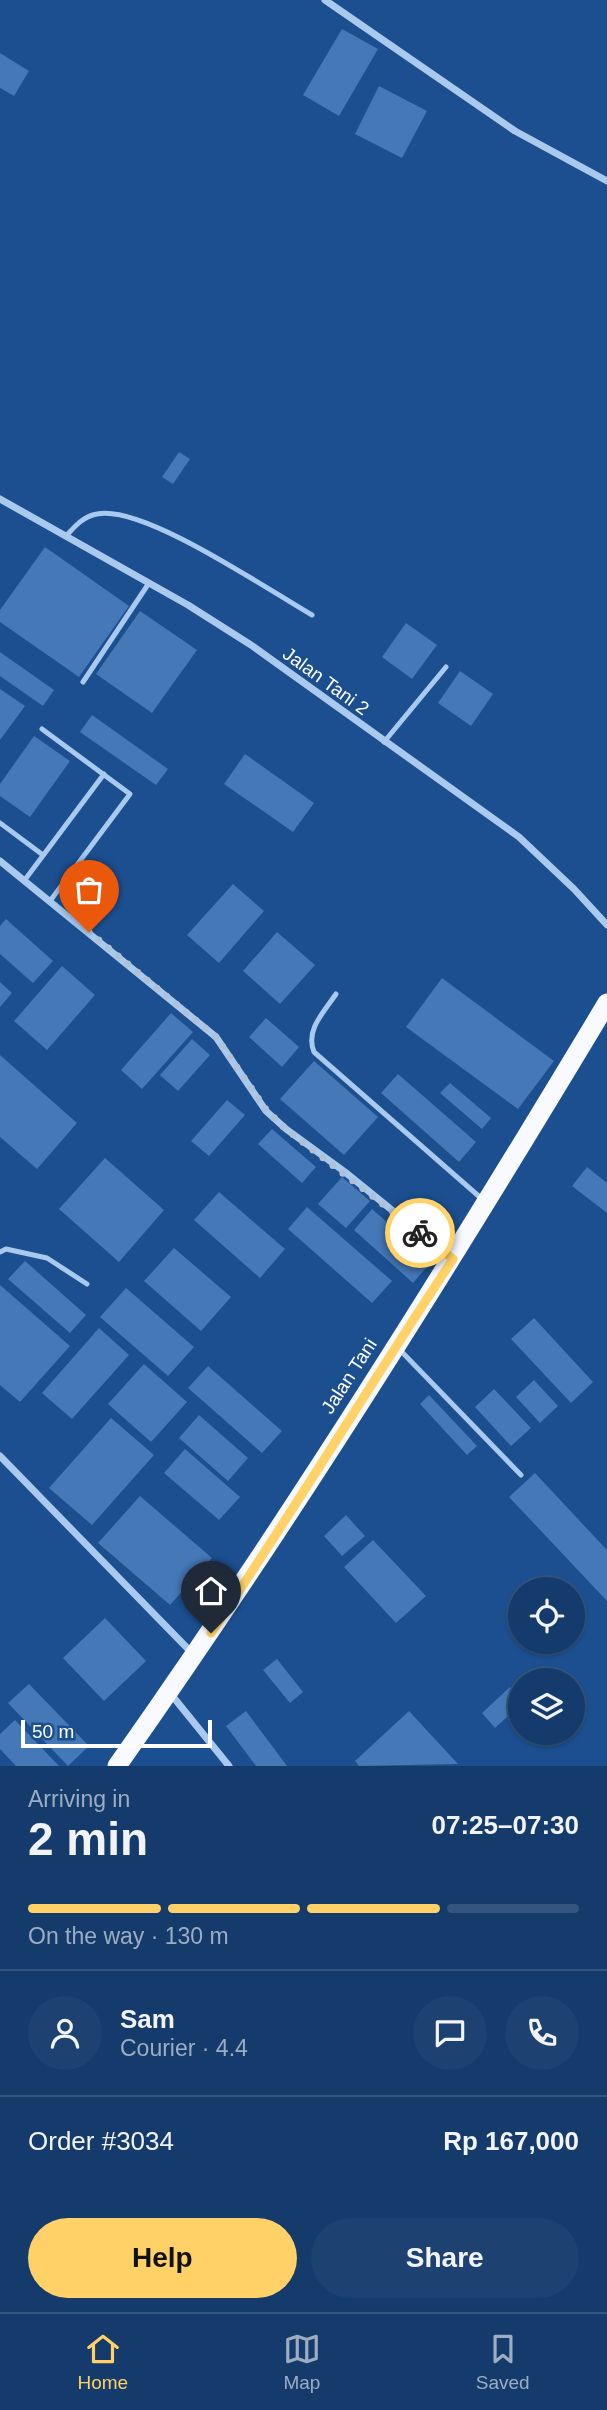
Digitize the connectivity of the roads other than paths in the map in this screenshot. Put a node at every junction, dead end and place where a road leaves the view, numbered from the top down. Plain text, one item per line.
1 (325, 0) edge
2 (607, 180) edge
3 (0, 499) edge
4 (67, 535) junction
5 (149, 583) junction
6 (312, 615) dead end
7 (446, 667) dead end
8 (83, 682) dead end
9 (42, 729) dead end
10 (384, 743) junction
11 (104, 775) junction
12 (0, 824) edge
13 (43, 855) junction
14 (0, 861) edge
15 (24, 881) junction
16 (50, 901) junction
17 (607, 925) edge
18 (336, 995) dead end
19 (607, 1003) edge
20 (487, 1203) junction
21 (0, 1252) edge
22 (453, 1259) junction
23 (88, 1284) dead end
24 (396, 1346) junction
25 (0, 1456) edge
26 (521, 1475) dead end
27 (195, 1656) junction
28 (169, 1692) junction
29 (117, 1766) edge
30 (229, 1766) edge

1 - 2 street
3 - 4 street, Jalan Tani 2
4 - 5 street, Jalan Tani 2
4 - 6 lane
5 - 8 lane
5 - 10 street, Jalan Tani 2
7 - 10 lane
9 - 11 lane
10 - 17 street, Jalan Tani 2
11 - 13 lane
11 - 16 lane
12 - 13 lane
13 - 15 lane
14 - 15 street
15 - 16 street
16 - 22 street
18 - 20 lane
19 - 20 highway, Jalan Tani
20 - 22 highway, Jalan Tani
21 - 23 lane
22 - 24 highway, Jalan Tani
24 - 26 lane
24 - 27 highway, Jalan Tani
25 - 27 street
27 - 28 highway, Jalan Tani
28 - 29 highway, Jalan Tani
28 - 30 street

